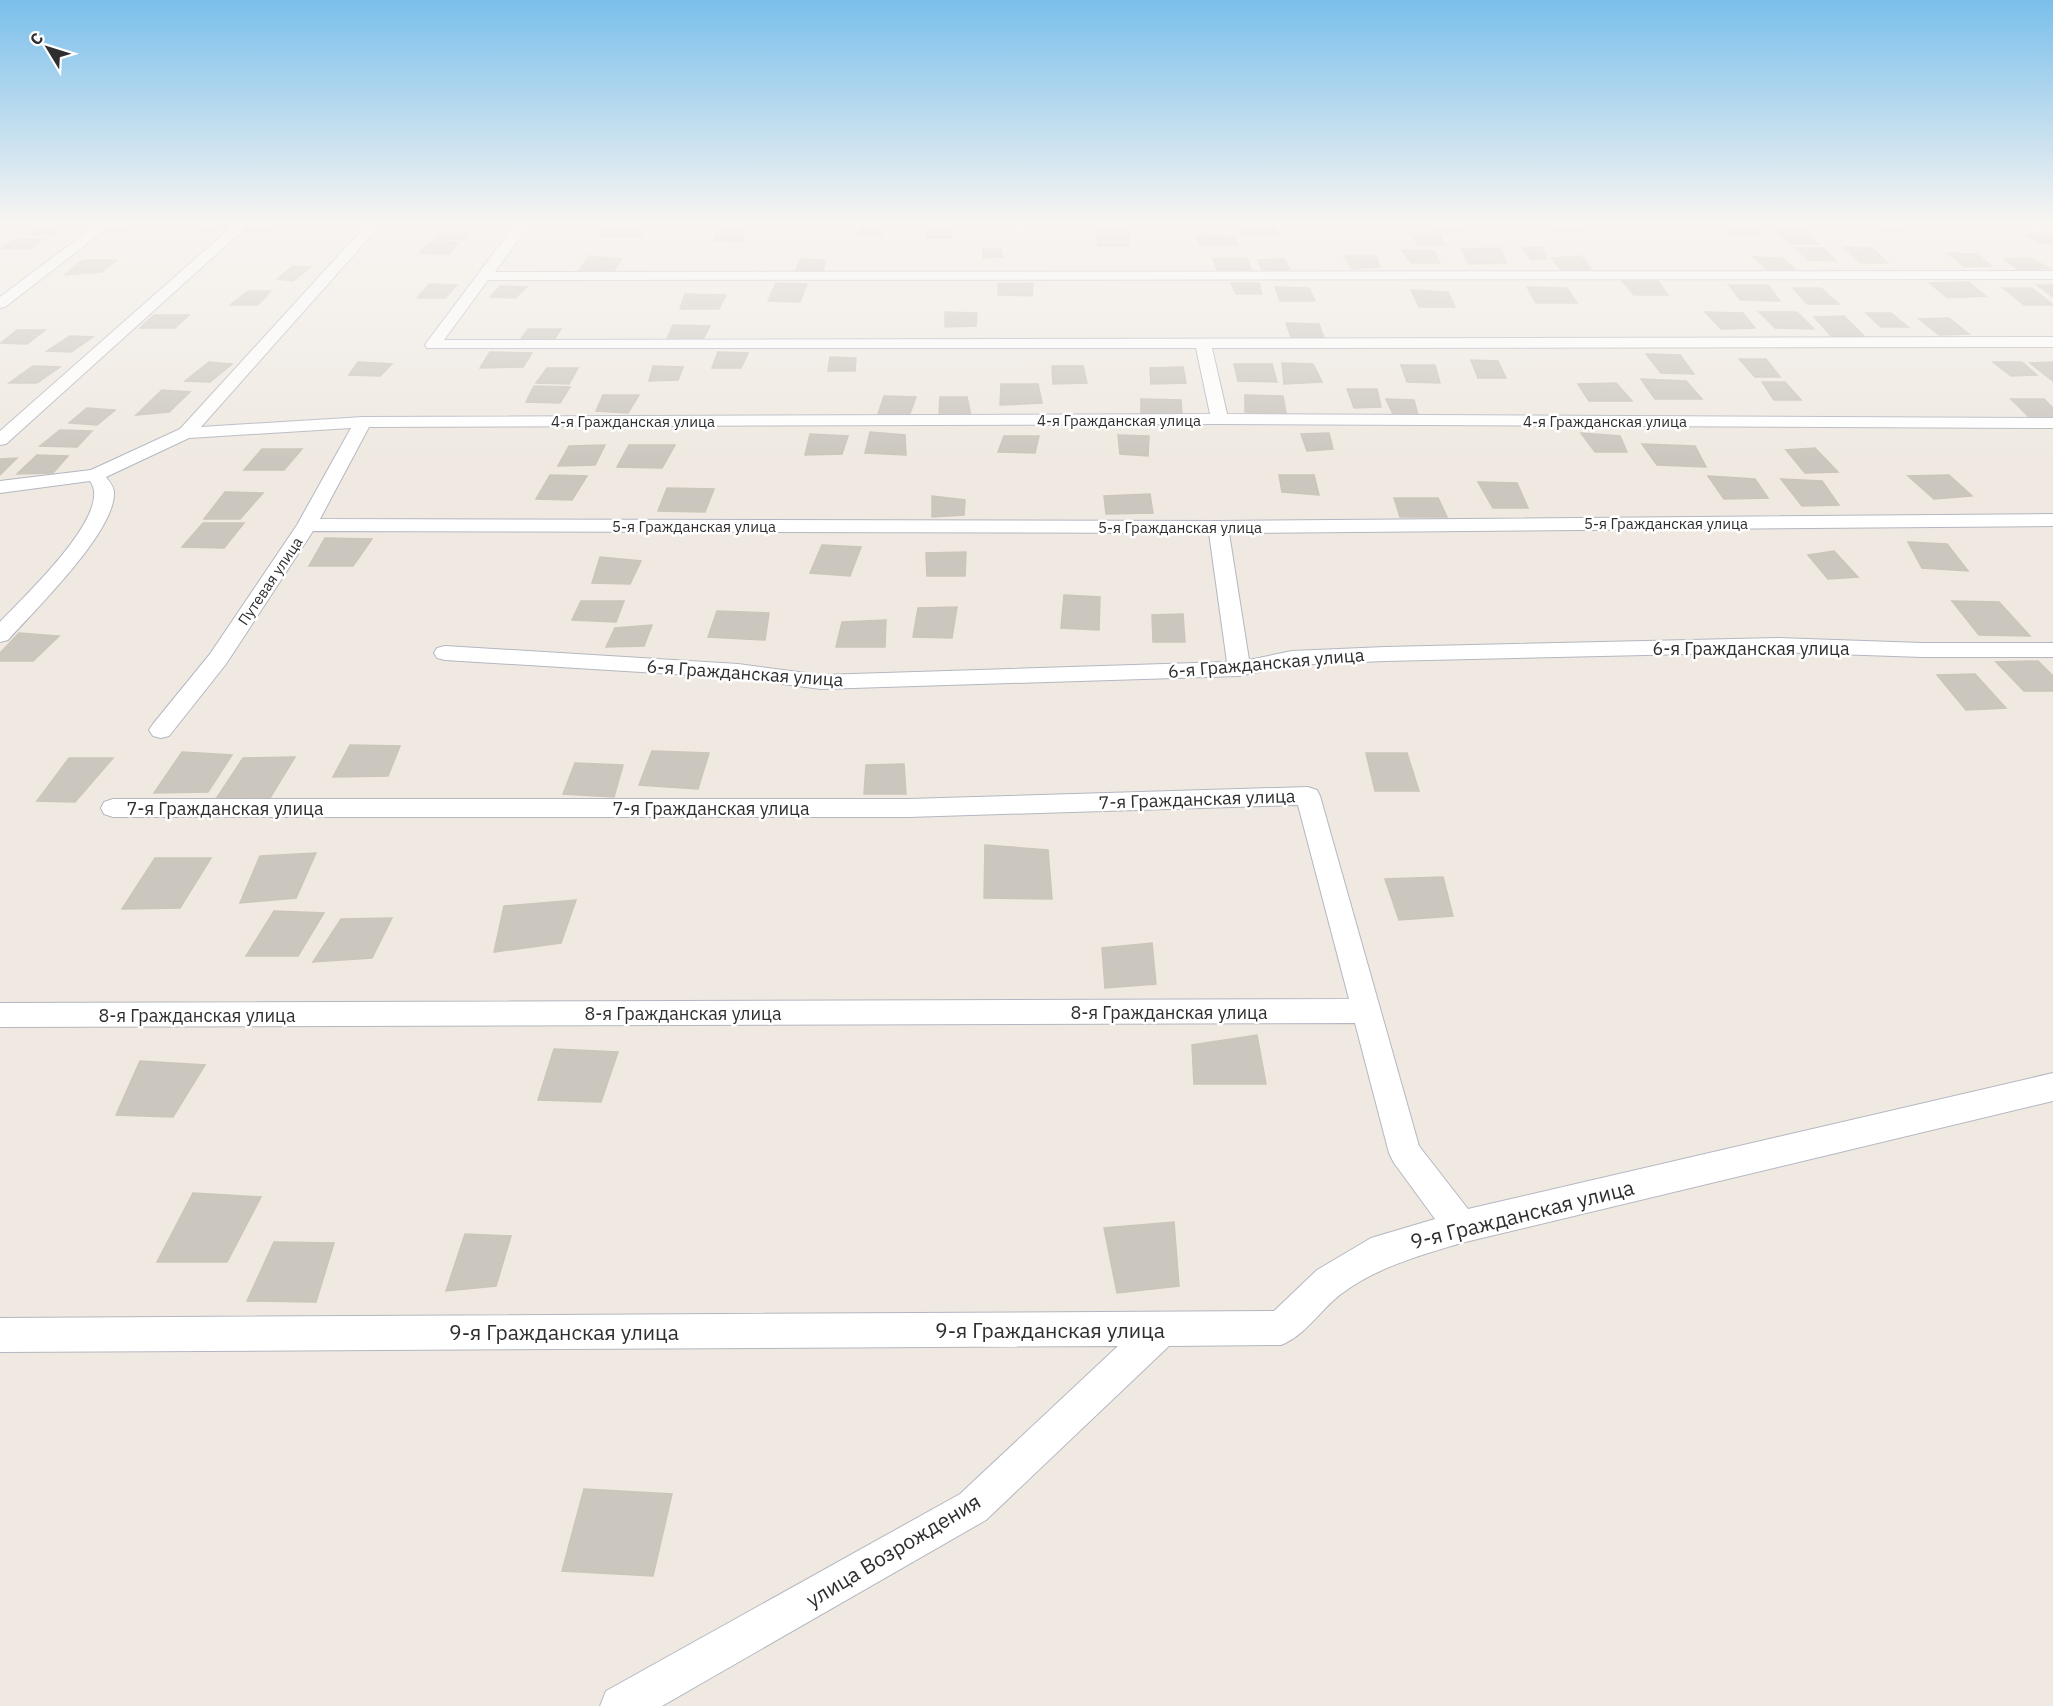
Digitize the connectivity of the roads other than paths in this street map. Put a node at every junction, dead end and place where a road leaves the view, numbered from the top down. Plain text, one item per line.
1 (156, 302) edge
2 (304, 302) edge
3 (466, 302) edge
4 (2053, 342) edge
5 (1203, 344) junction
6 (1220, 419) junction
7 (363, 422) junction
8 (2053, 423) edge
9 (186, 433) junction
10 (0, 440) edge
11 (95, 476) junction
12 (0, 487) edge
13 (2053, 520) edge
14 (307, 525) junction
15 (1218, 527) junction
16 (0, 635) edge
17 (2053, 650) edge
18 (445, 653) dead end
19 (1239, 669) junction
20 (161, 730) dead end
21 (113, 808) dead end
22 (1367, 1011) junction
23 (0, 1015) edge
24 (2053, 1087) edge
25 (1461, 1227) junction
26 (1162, 1329) junction
27 (0, 1335) edge
28 (621, 1706) edge

1 - 10 street
2 - 9 street
3 - 5 street
4 - 5 street
5 - 6 street
6 - 7 street, 4-я Гражданская улица
6 - 8 street, 4-я Гражданская улица
7 - 9 street, 4-я Гражданская улица
7 - 14 street, Путевая улица
9 - 11 street
11 - 12 street
11 - 16 street
13 - 15 street, 5-я Гражданская улица
14 - 15 street, 5-я Гражданская улица
14 - 20 street, Путевая улица
15 - 19 street
17 - 19 street, 6-я Гражданская улица
18 - 19 street, 6-я Гражданская улица
21 - 22 street, 7-я Гражданская улица
22 - 23 street, 8-я Гражданская улица
22 - 25 street
24 - 25 street, 9-я Гражданская улица
25 - 26 street, 9-я Гражданская улица
26 - 27 street, 9-я Гражданская улица
26 - 28 street, улица Возрождения

